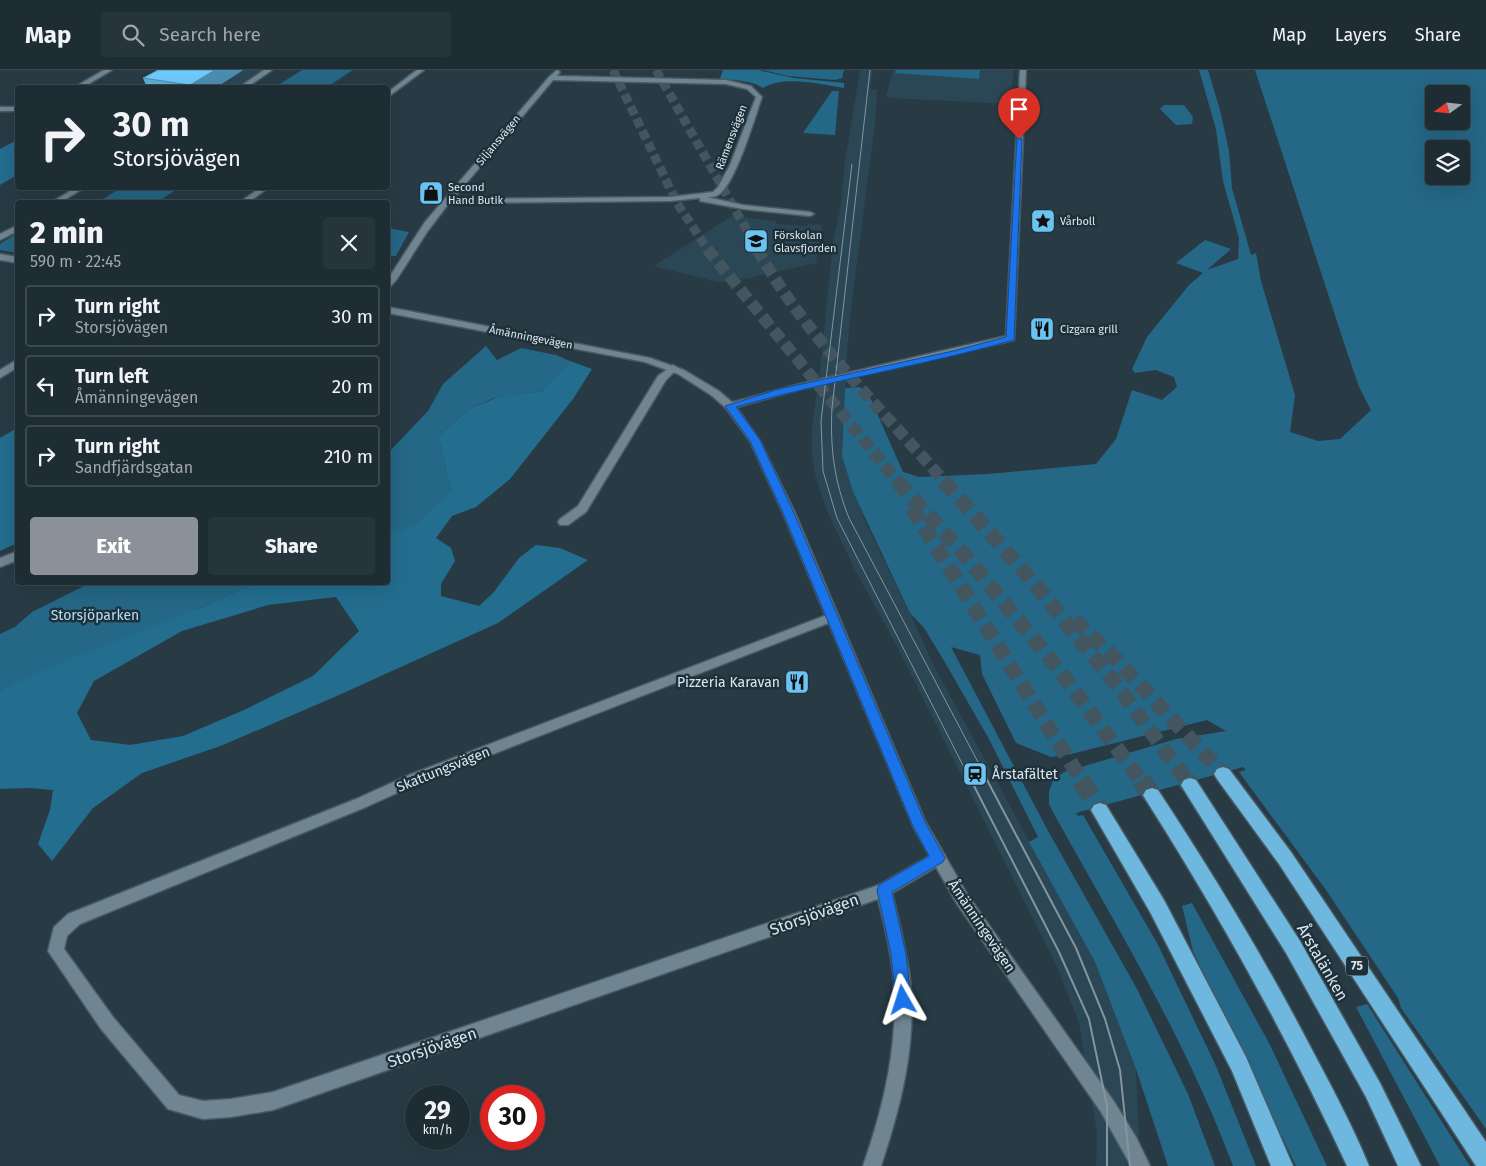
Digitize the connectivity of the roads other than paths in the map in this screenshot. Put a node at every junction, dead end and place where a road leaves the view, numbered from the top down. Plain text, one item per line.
1 (109, 70) edge
2 (269, 70) edge
3 (421, 70) edge
4 (558, 70) edge
5 (1023, 70) edge
6 (551, 78) junction
7 (82, 85) edge
8 (246, 85) edge
9 (390, 93) edge
10 (0, 109) edge
11 (15, 109) edge
12 (77, 190) edge
13 (261, 190) edge
14 (695, 197) junction
15 (59, 200) edge
16 (247, 200) edge
17 (448, 201) junction
18 (810, 214) dead end
19 (15, 228) edge
20 (0, 237) edge
21 (0, 257) edge
22 (15, 260) edge
23 (390, 281) edge
24 (390, 310) edge
25 (15, 364) edge
26 (673, 368) junction
27 (0, 374) edge
28 (730, 406) junction
29 (564, 522) dead end
30 (15, 556) edge
31 (0, 563) edge
32 (832, 617) junction
33 (1223, 774) tunnel mouth
34 (1190, 784) tunnel mouth
35 (1152, 795) tunnel mouth
36 (1100, 810) tunnel mouth
37 (938, 858) junction
38 (884, 890) junction
39 (60, 932) joint
40 (1486, 1161) edge
41 (1280, 1162) edge
42 (872, 1166) edge
43 (1141, 1166) edge
44 (1358, 1166) edge
45 (1410, 1166) edge

1 - 7 street
2 - 8 street
3 - 9 street
4 - 6 street, Siljansvägen
5 - 28 street
6 - 14 street, Rämensvägen
6 - 17 street, Siljansvägen
10 - 11 street
12 - 15 street
13 - 16 street
14 - 17 street, Rämensvägen
14 - 18 street, Rämensvägen
17 - 23 street, Siljansvägen
19 - 20 street
21 - 22 street
24 - 26 street, Åmänningevägen
25 - 27 street
26 - 28 street, Åmänningevägen
26 - 29 street
28 - 32 street, Åmänningevägen
30 - 31 street
32 - 37 street, Åmänningevägen
32 - 39 street, Skattungsvägen
33 - 40 highway, 75
34 - 45 highway, Årstalänken
35 - 44 highway
36 - 41 highway
37 - 38 street, Storsjövägen
37 - 43 street, Åmänningevägen
38 - 39 street, Storsjövägen
38 - 42 street

